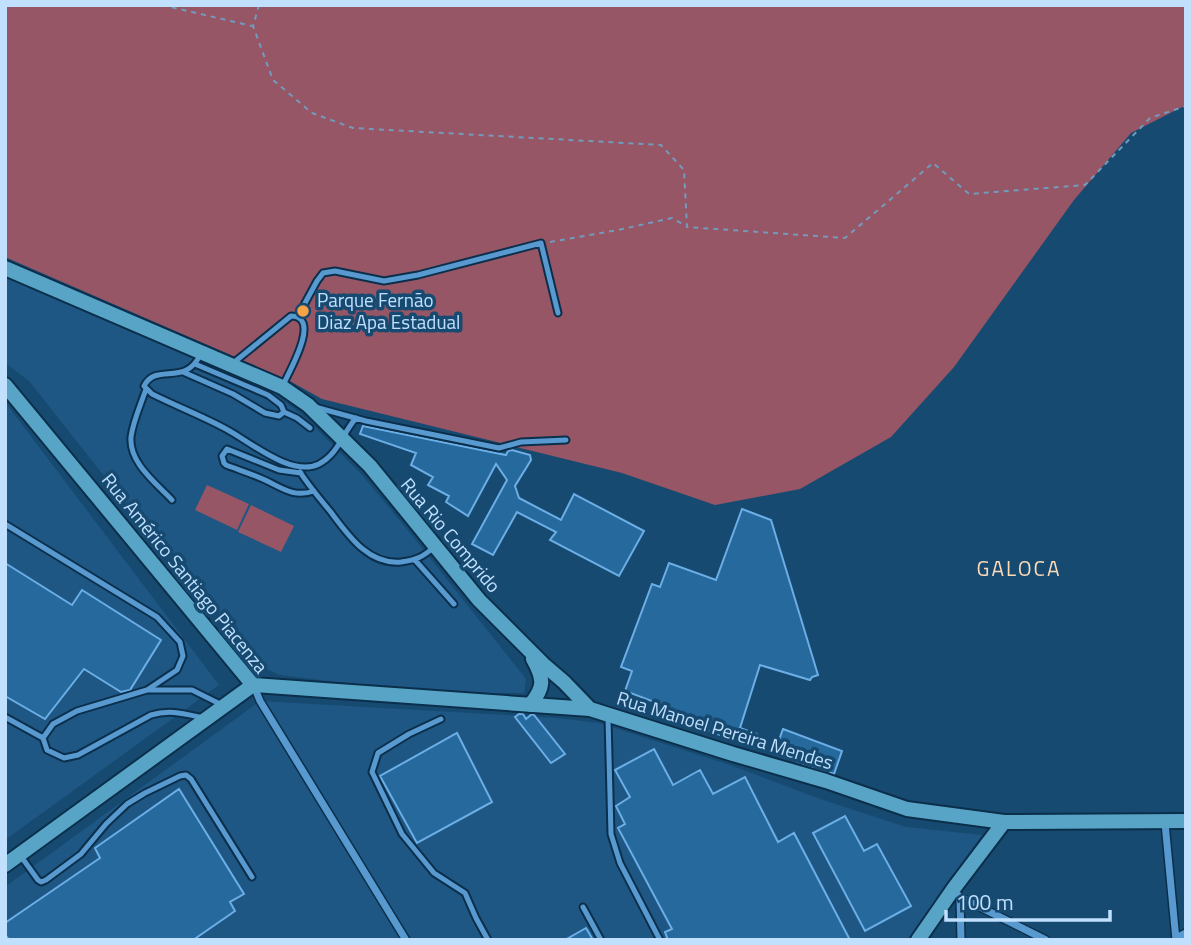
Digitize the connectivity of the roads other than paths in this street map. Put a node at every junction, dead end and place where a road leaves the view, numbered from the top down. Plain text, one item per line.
1 (5, 268) edge
2 (558, 313) dead end
3 (299, 316) junction
4 (198, 358) junction
5 (231, 365) junction
6 (183, 372) junction
7 (5, 385) edge
8 (282, 387) junction
9 (146, 389) junction
10 (308, 405) junction
11 (284, 412) junction
12 (356, 418) junction
13 (310, 428) dead end
14 (343, 440) junction
15 (566, 440) dead end
16 (296, 466) junction
17 (301, 473) junction
18 (314, 491) junction
19 (172, 500) dead end
20 (5, 524) edge
21 (434, 547) junction
22 (415, 561) junction
23 (454, 604) dead end
24 (526, 647) junction
25 (253, 685) junction
26 (147, 690) junction
27 (530, 705) junction
28 (224, 706) junction
29 (590, 709) junction
30 (608, 715) junction
31 (5, 717) edge
32 (207, 719) junction
33 (441, 719) dead end
34 (43, 738) junction
35 (1004, 822) junction
36 (1184, 822) edge
37 (1165, 823) junction
38 (20, 855) junction
39 (5, 866) edge
40 (252, 877) dead end
41 (957, 893) junction
42 (583, 907) dead end
43 (1186, 933) edge
44 (1176, 939) edge
45 (406, 940) edge
46 (488, 940) edge
47 (601, 940) edge
48 (660, 940) edge
49 (918, 940) edge
50 (961, 940) edge
51 (1046, 940) edge

1 - 4 street, Rua Rio Comprido
2 - 3 lane
3 - 5 lane
3 - 8 lane
4 - 5 street, Rua Rio Comprido
4 - 6 lane
4 - 11 lane
5 - 8 street, Rua Rio Comprido
6 - 9 lane
6 - 11 lane
7 - 25 street, Rua Américo Santiago Piacenza
8 - 10 street, Rua Rio Comprido
9 - 16 lane
9 - 19 lane
10 - 12 lane
10 - 14 street, Rua Rio Comprido
11 - 13 lane
12 - 14 lane
12 - 15 lane
14 - 16 lane
14 - 21 street, Rua Rio Comprido
16 - 17 lane
17 - 18 lane
17 - 18 lane
18 - 22 lane
20 - 26 lane
21 - 22 lane
21 - 24 street, Rua Rio Comprido
22 - 23 lane
24 - 27 street
24 - 29 street, Rua Rio Comprido
25 - 27 street, Rua Manoel Pereira Mendes
25 - 28 street
25 - 45 street, Rua Américo Santiago Piacenza
26 - 28 lane
26 - 34 lane
27 - 29 street, Rua Manoel Pereira Mendes
28 - 32 street
29 - 30 street, Rua Manoel Pereira Mendes
30 - 35 street, Rua Manoel Pereira Mendes
30 - 48 lane
31 - 34 lane
32 - 34 lane
32 - 38 street
33 - 46 lane
35 - 37 street, Rua Manoel Pereira Mendes
35 - 41 street
36 - 37 street, Rua Manoel Pereira Mendes
37 - 44 street
38 - 39 street
38 - 40 lane
41 - 49 street
41 - 50 street
41 - 51 street
42 - 47 lane
43 - 44 street

